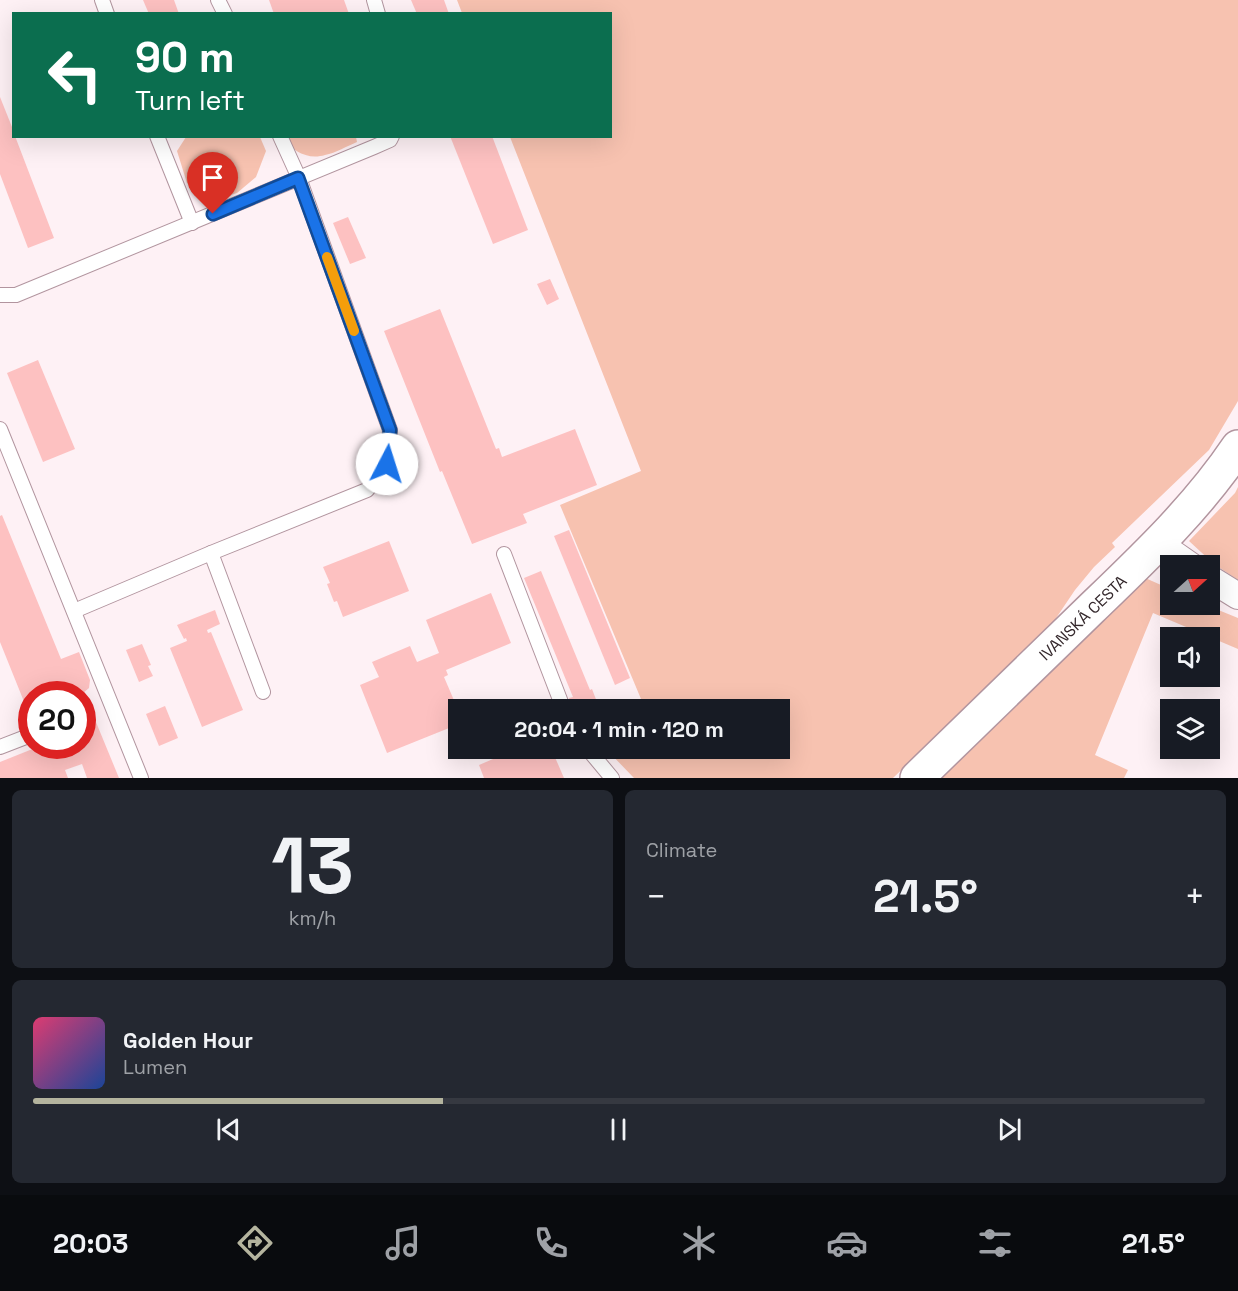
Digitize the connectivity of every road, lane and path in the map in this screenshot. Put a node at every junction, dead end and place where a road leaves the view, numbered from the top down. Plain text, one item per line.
1 (158, 138) edge
2 (281, 138) edge
3 (391, 138) edge
4 (298, 178) junction
5 (192, 223) junction
6 (0, 295) edge
7 (15, 295) junction
8 (0, 308) edge
9 (0, 429) edge
10 (1238, 447) edge
11 (1158, 543) junction
12 (211, 553) junction
13 (504, 555) dead end
14 (1175, 555) edge
15 (1220, 585) edge
16 (1238, 596) edge
17 (74, 611) junction
18 (263, 692) dead end
19 (560, 699) edge
20 (18, 740) edge
21 (0, 747) edge
22 (596, 759) edge
23 (141, 778) edge
24 (612, 778) edge
25 (917, 778) edge

1 - 5 lane
2 - 4 lane
3 - 4 lane
4 - 5 lane
4 - 12 lane
5 - 7 lane
6 - 7 lane
7 - 8 lane
9 - 17 lane
10 - 11 street, IVANSKÁ CESTA
11 - 14 street
11 - 25 street, IVANSKÁ CESTA
12 - 17 lane
12 - 18 lane
13 - 19 lane
15 - 16 street
17 - 23 lane
20 - 21 lane
22 - 24 lane

